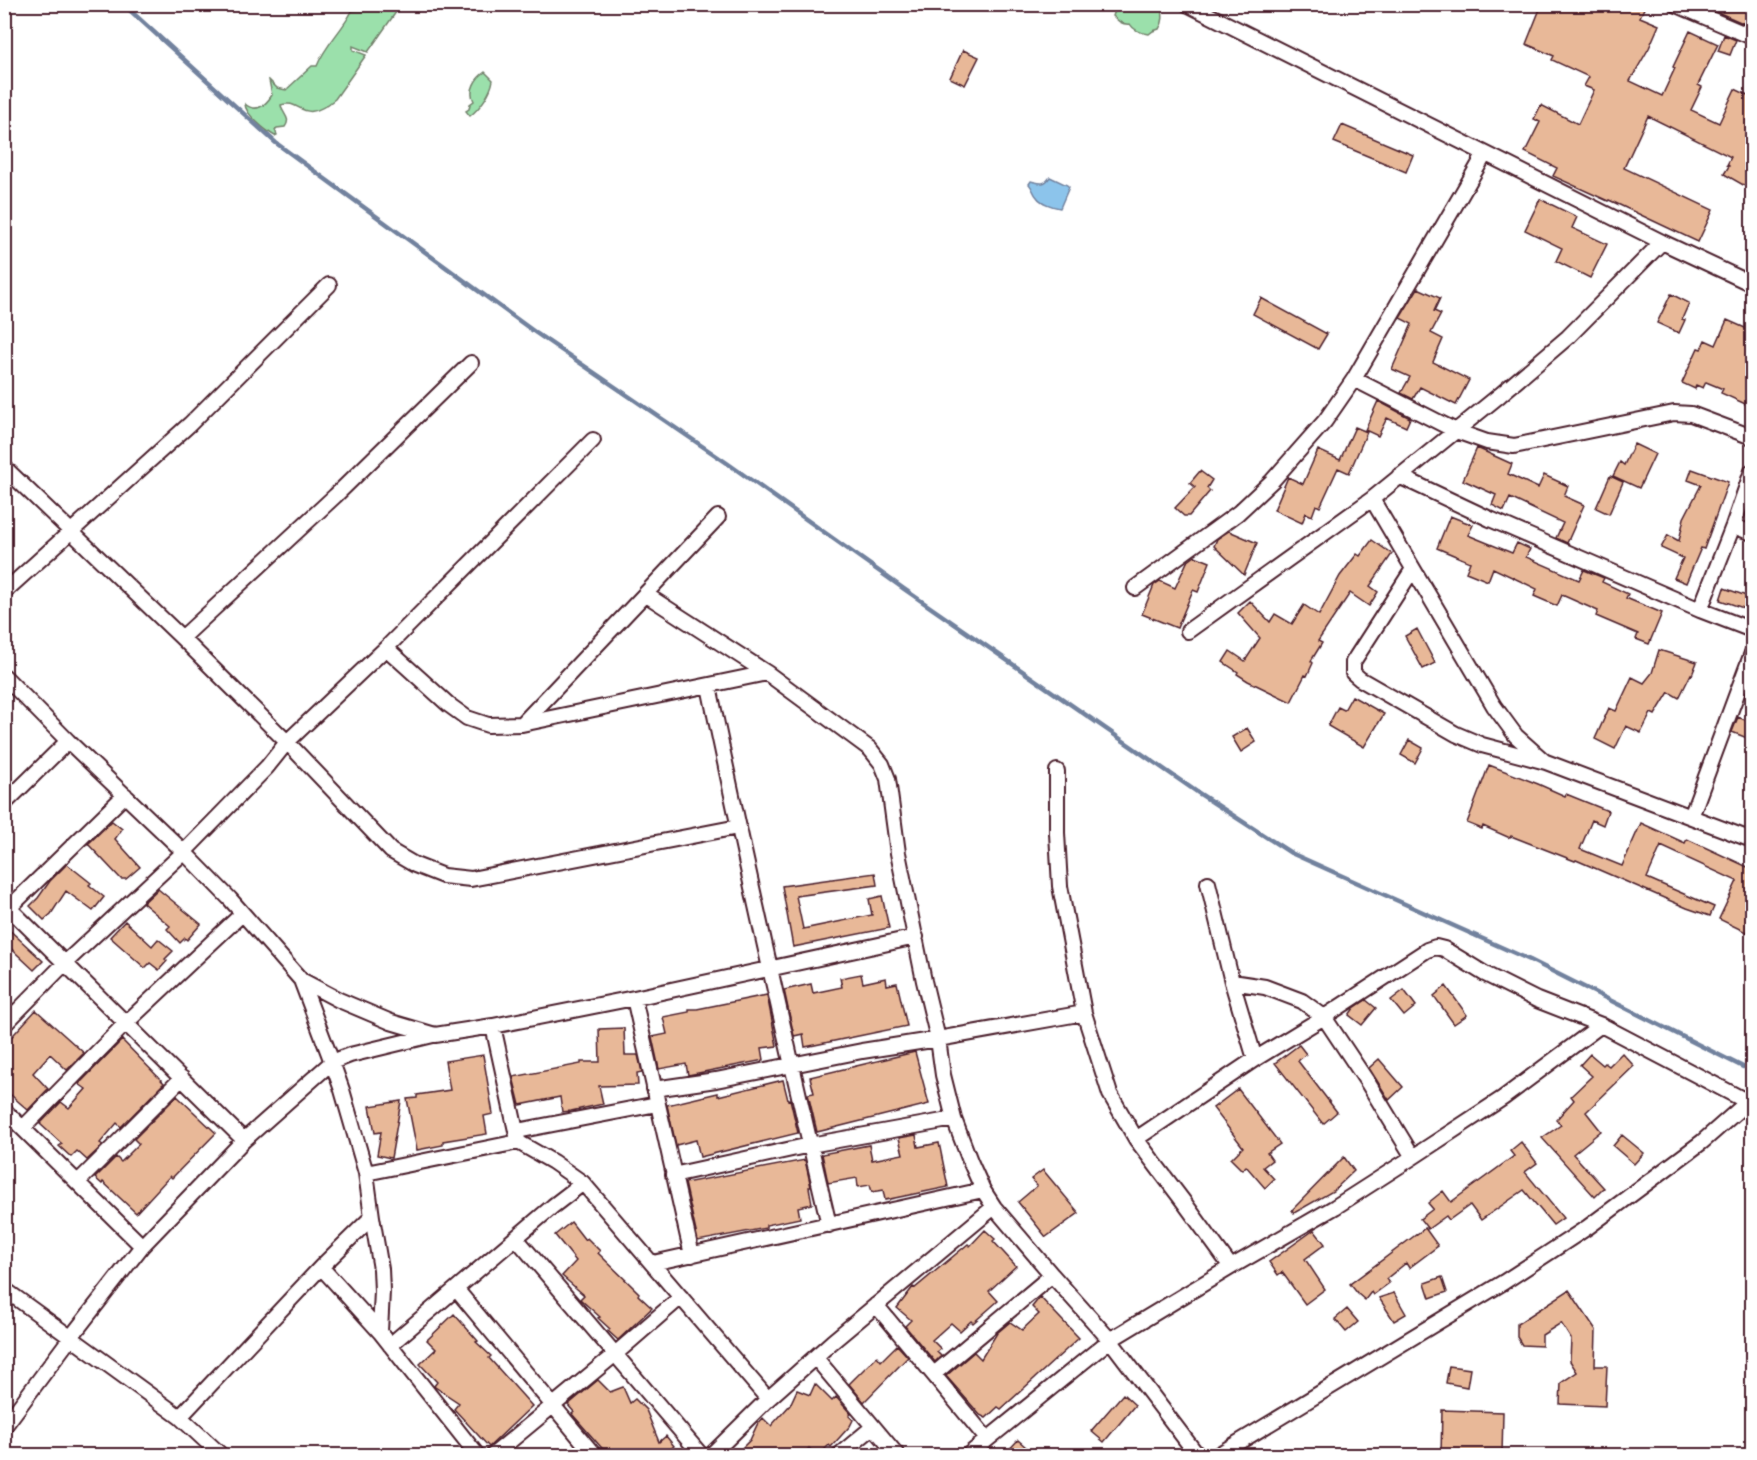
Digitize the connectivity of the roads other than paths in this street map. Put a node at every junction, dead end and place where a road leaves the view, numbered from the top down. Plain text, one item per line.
1 (1187, 4) edge
2 (1675, 4) edge
3 (1752, 37) edge
4 (1485, 154) junction
5 (1662, 242) junction
6 (1752, 284) edge
7 (329, 285) dead end
8 (471, 363) dead end
9 (1354, 379) junction
10 (1456, 431) junction
11 (1752, 437) edge
12 (592, 440) dead end
13 (4, 467) edge
14 (1752, 471) edge
15 (1399, 476) junction
16 (1372, 499) junction
17 (718, 517) dead end
18 (1733, 526) junction
19 (71, 531) junction
20 (1752, 533) edge
21 (1413, 569) junction
22 (1135, 588) dead end
23 (4, 592) edge
24 (645, 594) junction
25 (1700, 610) junction
26 (1752, 630) edge
27 (1188, 631) dead end
28 (182, 638) junction
29 (386, 648) junction
30 (1752, 653) edge
31 (767, 673) junction
32 (4, 676) edge
33 (710, 686) junction
34 (522, 724) junction
35 (68, 741) junction
36 (287, 742) junction
37 (1546, 762) junction
38 (1057, 771) dead end
39 (125, 795) junction
40 (4, 804) edge
41 (1690, 817) junction
42 (738, 827) junction
43 (1752, 840) edge
44 (184, 852) junction
45 (1208, 883) dead end
46 (6, 908) edge
47 (242, 914) junction
48 (916, 937) junction
49 (65, 963) junction
50 (771, 967) junction
51 (301, 980) junction
52 (1233, 982) junction
53 (634, 998) junction
54 (1084, 1013) junction
55 (1324, 1017) junction
56 (126, 1023) junction
57 (4, 1025) edge
58 (1600, 1025) junction
59 (493, 1026) junction
60 (435, 1035) junction
61 (938, 1039) junction
62 (1255, 1059) junction
63 (332, 1062) junction
64 (792, 1066) junction
65 (182, 1078) junction
66 (654, 1089) junction
67 (1750, 1100) edge
68 (657, 1104) junction
69 (4, 1110) edge
70 (954, 1119) junction
71 (23, 1128) junction
72 (517, 1136) junction
73 (1136, 1139) junction
74 (244, 1140) junction
75 (810, 1145) junction
76 (1413, 1158) junction
77 (366, 1173) junction
78 (674, 1175) junction
79 (78, 1182) junction
80 (583, 1183) junction
81 (983, 1190) junction
82 (994, 1207) junction
83 (372, 1217) junction
84 (829, 1225) junction
85 (516, 1238) junction
86 (142, 1246) junction
87 (692, 1255) junction
88 (653, 1263) junction
89 (321, 1267) junction
90 (1231, 1267) junction
91 (1052, 1275) junction
92 (4, 1289) edge
93 (456, 1289) junction
94 (681, 1297) junction
95 (876, 1305) junction
96 (380, 1332) junction
97 (71, 1337) junction
98 (1110, 1340) junction
99 (390, 1345) junction
100 (614, 1355) junction
101 (815, 1357) junction
102 (934, 1374) junction
103 (768, 1400) junction
104 (554, 1405) junction
105 (180, 1417) junction
106 (4, 1426) edge
107 (873, 1427) junction
108 (987, 1439) junction
109 (715, 1454) edge
110 (222, 1455) edge
111 (478, 1455) edge
112 (492, 1455) edge
113 (595, 1455) edge
114 (702, 1455) edge
115 (838, 1455) edge
116 (898, 1455) edge
117 (968, 1455) edge
118 (1198, 1455) edge
119 (1216, 1455) edge

1 - 4 street
2 - 3 street
4 - 5 street
4 - 9 street
5 - 6 street
5 - 10 street
7 - 19 street
8 - 28 street
9 - 10 street
9 - 22 street
10 - 11 street
10 - 15 street
12 - 29 street
13 - 19 street
14 - 18 street
15 - 16 street
15 - 25 street
16 - 21 street
16 - 27 street
17 - 24 street
18 - 20 street
18 - 25 street
19 - 23 street
19 - 28 street
21 - 37 street
21 - 37 street
24 - 31 street
24 - 34 street
25 - 26 street
28 - 36 street
29 - 34 street
29 - 36 street
30 - 41 street
31 - 33 street
31 - 48 street
32 - 35 street
33 - 34 street
33 - 42 street
35 - 39 street
35 - 40 street
36 - 42 street
36 - 44 street
37 - 41 street
38 - 54 street
39 - 44 street
39 - 46 street
41 - 43 street
42 - 50 street
44 - 47 street
44 - 49 street
45 - 52 street
46 - 49 street
47 - 51 street
47 - 56 street
48 - 50 street
48 - 61 street
49 - 56 street
49 - 57 street
50 - 53 street
50 - 64 street
51 - 60 street
51 - 63 street
52 - 55 street
52 - 62 street
53 - 59 street
53 - 66 street
54 - 61 street
54 - 73 street
55 - 58 street
55 - 62 street
55 - 76 street
56 - 65 street
56 - 71 street
58 - 67 street
58 - 76 street
59 - 60 street
59 - 72 street
60 - 63 street
61 - 64 street
61 - 70 street
62 - 73 street
63 - 74 street
63 - 77 street
64 - 66 street
64 - 75 street
65 - 74 street
65 - 79 street
66 - 68 street
67 - 119 street
68 - 72 street
68 - 78 street
69 - 71 street
70 - 75 street
70 - 81 street
71 - 79 street
72 - 77 street
72 - 80 street
73 - 90 street
74 - 86 street
75 - 78 street
75 - 84 street
76 - 90 street
77 - 83 street
78 - 87 street
79 - 86 street
80 - 85 street
80 - 88 street
81 - 82 street
81 - 84 street
82 - 91 street
82 - 95 street
83 - 89 street
83 - 96 street
84 - 87 street
85 - 93 street
85 - 100 street
86 - 97 street
87 - 88 street
88 - 94 street
89 - 96 street
89 - 105 street
90 - 98 street
91 - 98 street
91 - 102 street
92 - 97 street
93 - 99 street
93 - 104 street
94 - 100 street
94 - 103 street
95 - 101 street
95 - 102 street
96 - 99 street
97 - 105 street
97 - 106 street
98 - 108 street
98 - 118 street
99 - 111 street
100 - 104 street
100 - 114 street
101 - 103 street
101 - 107 street
102 - 108 street
103 - 109 street
104 - 112 street
104 - 113 street
105 - 110 street
107 - 115 street
107 - 116 street
108 - 117 street

